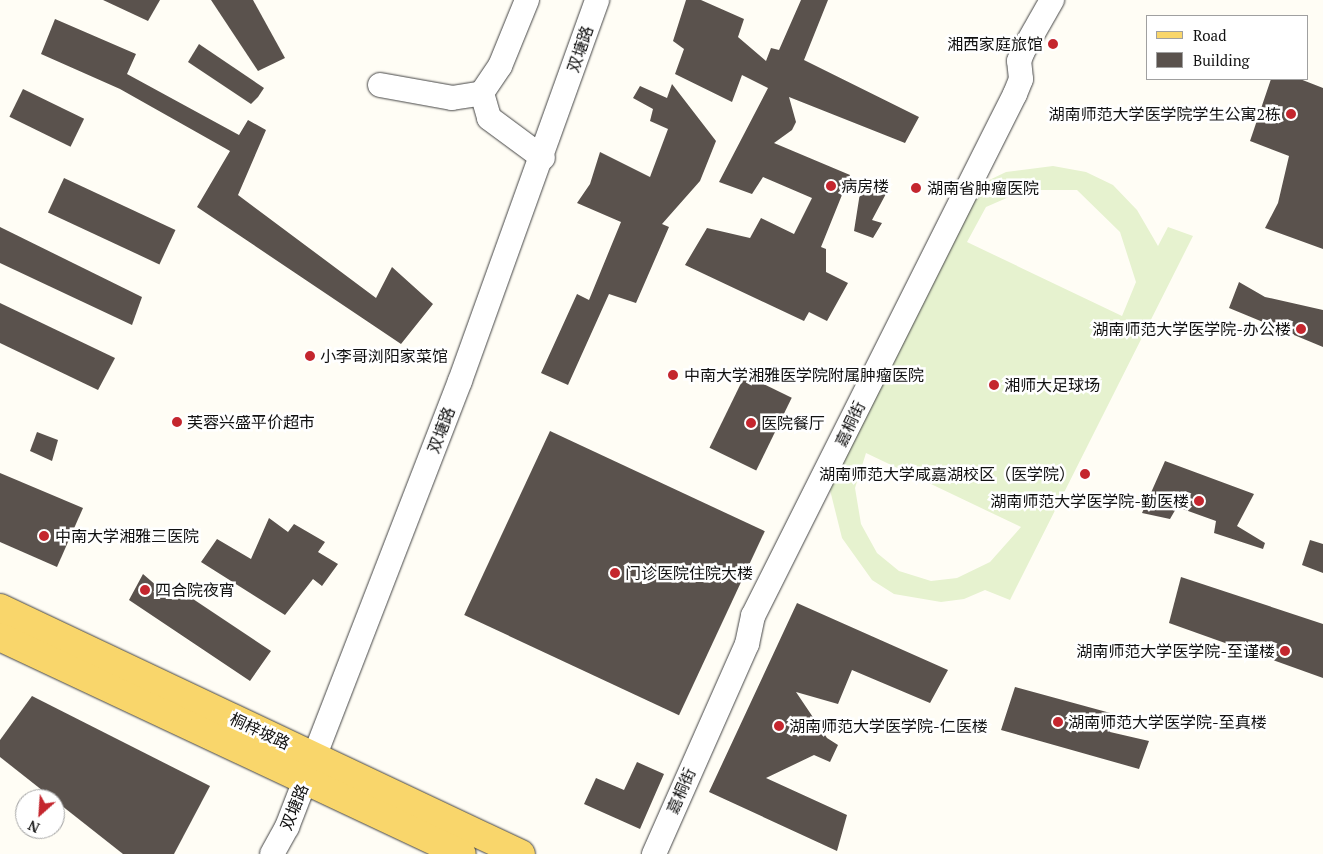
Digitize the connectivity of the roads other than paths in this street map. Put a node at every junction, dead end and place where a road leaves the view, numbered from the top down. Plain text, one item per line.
1 (527, 0) edge
2 (597, 0) edge
3 (1052, 0) edge
4 (380, 85) dead end
5 (482, 93) junction
6 (543, 158) junction
7 (0, 608) edge
8 (0, 637) edge
9 (309, 768) junction
10 (272, 854) edge
11 (462, 854) edge
12 (521, 854) edge
13 (654, 854) edge

1 - 5 street
2 - 6 street, 双塘路
3 - 13 street, 嘉桐街
4 - 5 street
5 - 6 street
6 - 9 street, 双塘路
7 - 9 main road, 桐梓坡路
8 - 9 main road, 桐梓坡路
9 - 10 street, 双塘路
9 - 11 main road, 桐梓坡路
9 - 12 main road, 桐梓坡路

